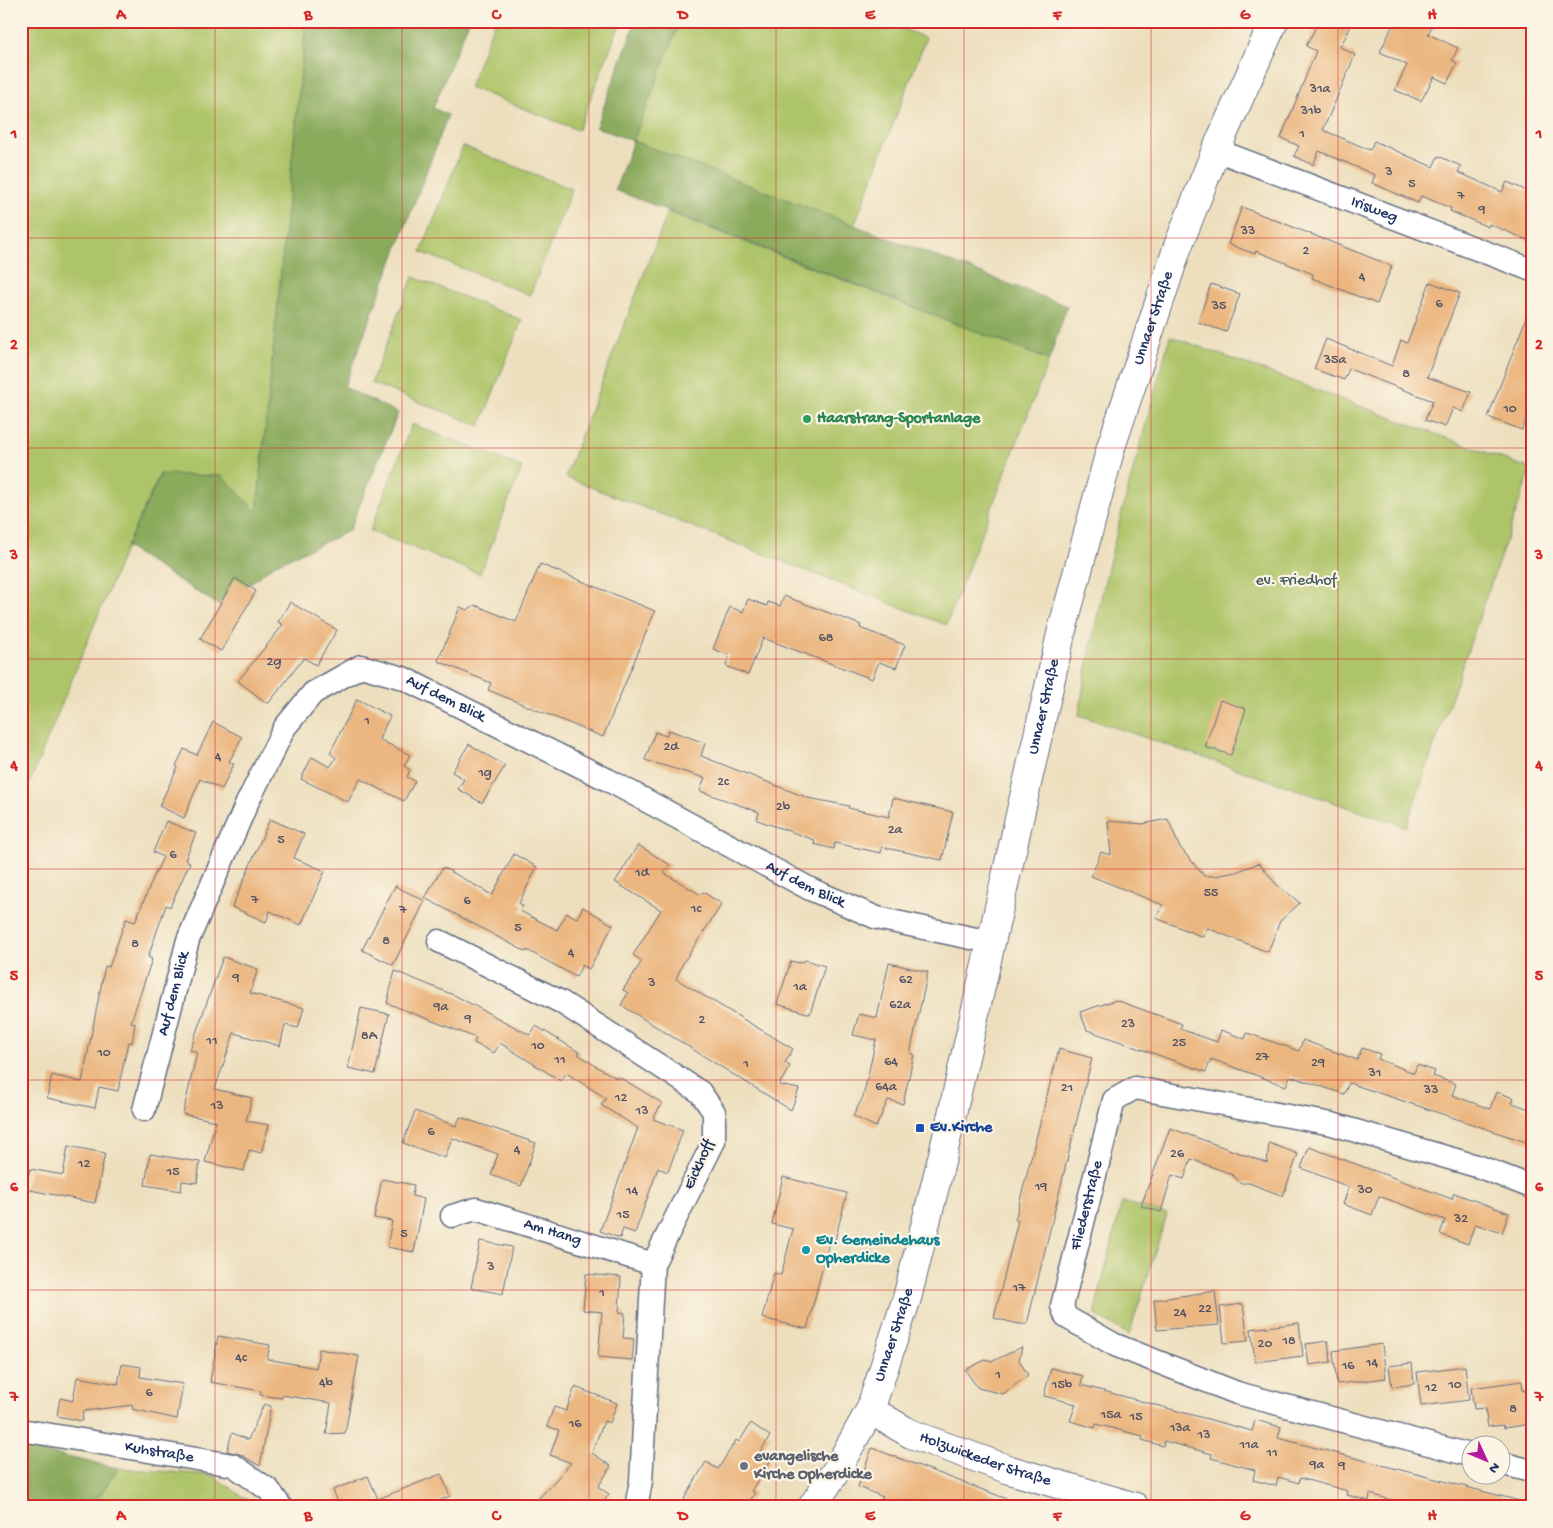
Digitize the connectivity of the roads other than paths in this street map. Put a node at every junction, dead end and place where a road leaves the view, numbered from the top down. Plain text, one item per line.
1 (1274, 21) edge
2 (1216, 150) junction
3 (1532, 270) edge
4 (438, 941) dead end
5 (990, 942) junction
6 (144, 1110) dead end
7 (1532, 1187) edge
8 (452, 1216) dead end
9 (654, 1264) junction
10 (870, 1410) junction
11 (21, 1430) edge
12 (1460, 1452) edge
13 (1510, 1466) edge
14 (1532, 1471) edge
15 (281, 1507) edge
16 (636, 1507) edge
17 (812, 1507) edge
18 (1134, 1507) edge

1 - 2 main road, Unnaer Straße
2 - 3 street, Irisweg
2 - 5 main road, Unnaer Straße
4 - 9 street, Eickhoff
5 - 6 street, Auf dem Blick
5 - 10 main road, Unnaer Straße
7 - 12 street, Fliederstraße
8 - 9 street, Am Hang
9 - 16 street, Eickhoff
10 - 17 main road, Unnaer Straße
10 - 18 main road, Holzwickeder Straße
11 - 15 street, Kuhstraße
13 - 14 street

